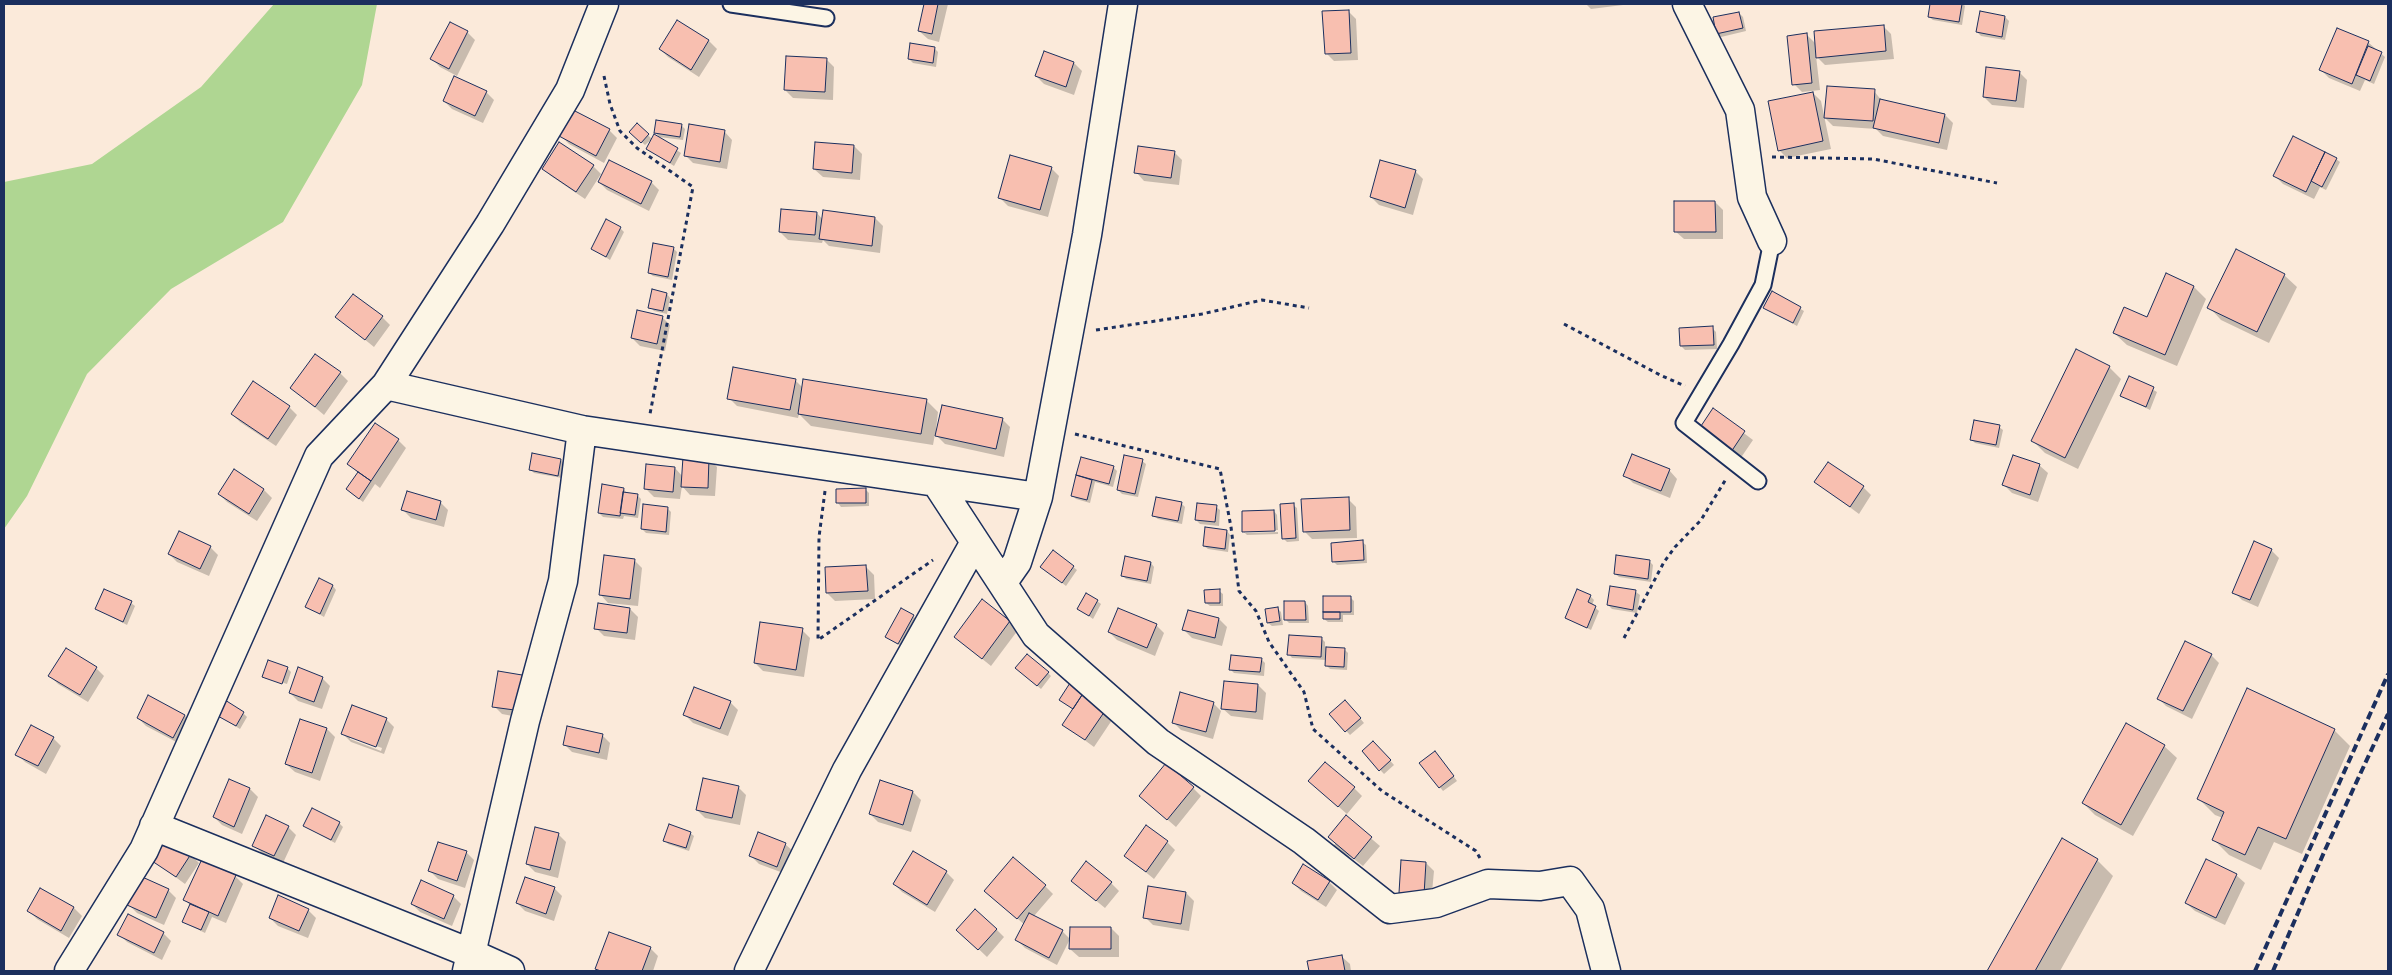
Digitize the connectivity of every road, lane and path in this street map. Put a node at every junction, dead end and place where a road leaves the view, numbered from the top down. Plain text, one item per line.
1 (604, 4) edge
2 (731, 4) edge
3 (1123, 4) edge
4 (1687, 4) edge
5 (826, 18) dead end
6 (594, 29) junction
7 (1747, 156) junction
8 (1997, 183) dead end
9 (1772, 241) joint
10 (1309, 308) dead end
11 (1564, 324) dead end
12 (1068, 334) junction
13 (386, 385) junction
14 (1702, 393) junction
15 (1050, 428) junction
16 (582, 430) junction
17 (645, 440) junction
18 (1735, 463) junction
19 (829, 466) junction
20 (1758, 481) dead end
21 (936, 482) junction
22 (1038, 497) junction
23 (976, 542) junction
24 (938, 557) dead end
25 (1003, 582) junction
26 (1624, 638) dead end
27 (154, 826) junction
28 (1488, 884) junction
29 (469, 962) edge
30 (69, 971) edge
31 (510, 971) edge
32 (749, 971) edge
33 (1606, 971) edge

1 - 6 street
2 - 5 lane
3 - 12 street
4 - 7 street
6 - 13 street
6 - 17 path
7 - 8 path
7 - 9 street
9 - 14 lane
10 - 12 path
11 - 14 path
12 - 15 street
13 - 16 street
13 - 27 street
14 - 18 lane
15 - 22 street
15 - 28 path
16 - 17 street
16 - 29 street
17 - 19 street
18 - 20 lane
18 - 26 path
19 - 21 street
19 - 24 path
21 - 22 street
21 - 23 street
22 - 25 street
23 - 25 street
23 - 32 street
25 - 28 street
27 - 29 street
27 - 30 street
28 - 33 street
29 - 31 street

